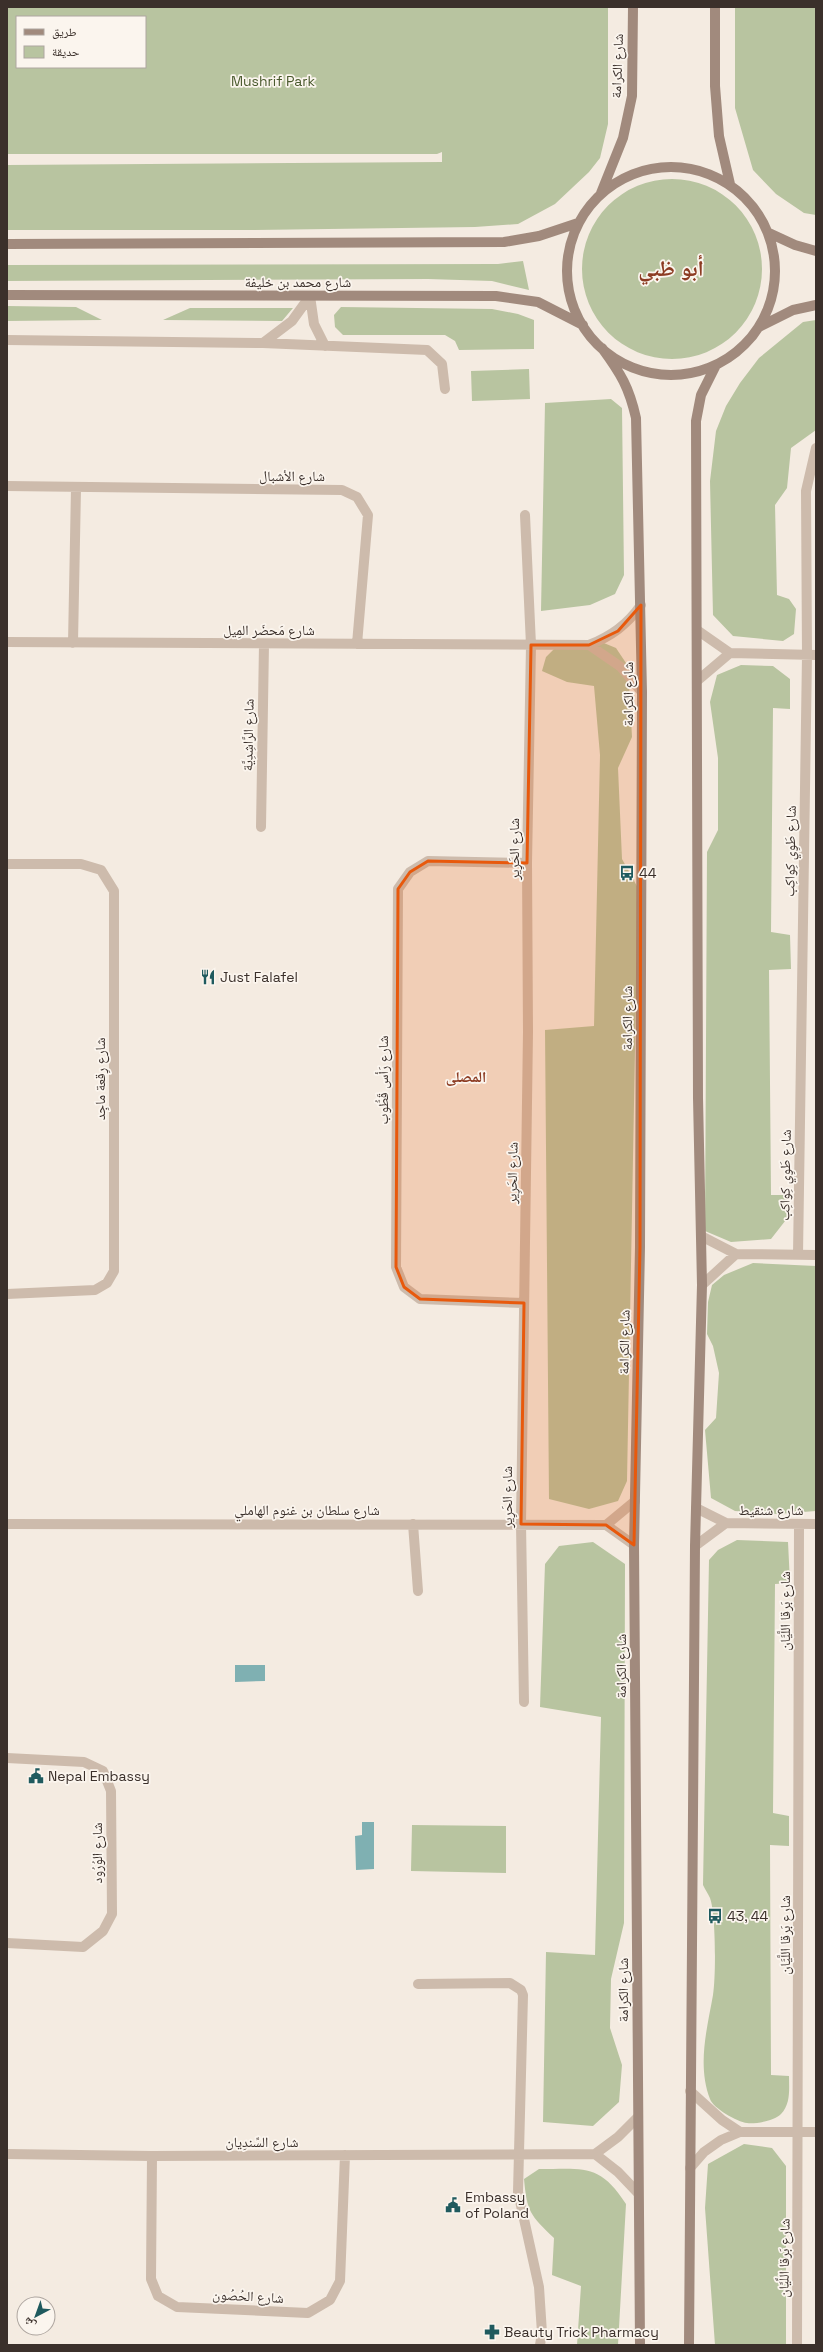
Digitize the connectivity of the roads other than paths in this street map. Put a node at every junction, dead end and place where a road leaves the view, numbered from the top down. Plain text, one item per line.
1 (633, 7) edge
2 (715, 7) edge
3 (730, 184) junction
4 (601, 193) junction
5 (578, 223) junction
6 (769, 233) junction
7 (7, 244) edge
8 (816, 251) edge
9 (7, 295) edge
10 (310, 296) junction
11 (816, 305) edge
12 (583, 325) junction
13 (759, 327) junction
14 (7, 340) edge
15 (263, 343) junction
16 (325, 346) junction
17 (602, 348) junction
18 (716, 365) junction
19 (445, 390) dead end
20 (816, 448) edge
21 (7, 486) edge
22 (76, 488) junction
23 (526, 515) dead end
24 (641, 605) junction
25 (697, 630) junction
26 (7, 642) edge
27 (73, 643) junction
28 (264, 644) junction
29 (357, 644) junction
30 (531, 645) junction
31 (589, 645) junction
32 (730, 653) junction
33 (811, 655) edge
34 (697, 680) junction
35 (642, 692) junction
36 (261, 826) dead end
37 (527, 863) junction
38 (7, 864) edge
39 (701, 1236) junction
40 (736, 1254) junction
41 (798, 1255) junction
42 (816, 1255) edge
43 (702, 1285) junction
44 (7, 1294) edge
45 (524, 1303) junction
46 (635, 1501) junction
47 (696, 1508) junction
48 (726, 1523) junction
49 (7, 1524) edge
50 (413, 1524) junction
51 (521, 1524) junction
52 (799, 1524) junction
53 (816, 1524) edge
54 (606, 1525) junction
55 (634, 1545) junction
56 (695, 1546) junction
57 (418, 1591) dead end
58 (524, 1702) dead end
59 (7, 1758) edge
60 (7, 1942) edge
61 (418, 1984) dead end
62 (690, 2091) junction
63 (638, 2117) junction
64 (740, 2132) junction
65 (799, 2132) junction
66 (816, 2132) edge
67 (7, 2154) edge
68 (595, 2154) junction
69 (517, 2155) junction
70 (152, 2156) junction
71 (345, 2156) junction
72 (690, 2168) junction
73 (638, 2193) junction
74 (540, 2345) edge
75 (640, 2345) edge
76 (689, 2345) edge
77 (797, 2345) edge

1 - 4 main road, شارع الكرامة
2 - 3 main road
3 - 4 main road
3 - 6 main road
4 - 5 main road
5 - 7 main road
5 - 12 main road
6 - 8 main road
6 - 13 main road
9 - 10 main road, شارع محمد بن خليفة
10 - 12 main road, شارع محمد بن خليفة
10 - 15 street
10 - 16 street
11 - 13 main road
12 - 17 main road
13 - 18 main road
14 - 15 street
15 - 16 street
16 - 19 street
17 - 18 main road
17 - 24 main road, شارع الكرامة
18 - 25 main road
20 - 33 street, شارع طَوِي كِواكِب
21 - 22 street, شارع الأشبال
22 - 27 street
22 - 29 street, شارع الأشبال
23 - 30 street
24 - 31 street, شارع مَحضَر المِيل
24 - 35 main road, شارع الكرامة
25 - 32 street
25 - 34 main road
26 - 27 street, شارع مَحضَر المِيل
27 - 28 street, شارع مَحضَر المِيل
28 - 29 street, شارع مَحضَر المِيل
28 - 36 street, شارع الرَّاشِدِيَّة
29 - 30 street, شارع مَحضَر المِيل
30 - 31 street, شارع مَحضَر المِيل
30 - 37 street, شارع الحَرِير
31 - 35 street
32 - 33 street
32 - 34 street
33 - 41 street, شارع طَوِي كِواكِب
34 - 39 main road
35 - 46 main road, شارع الكرامة
37 - 45 street, شارع الحَرِير
37 - 45 street, شارع رَأس قَطُّوب
38 - 44 street, شارع رِقعة ماجِد
39 - 40 street
39 - 43 main road
40 - 41 street
40 - 43 street
41 - 42 street
43 - 47 main road
45 - 51 street, شارع الحَرِير
46 - 54 street
46 - 55 main road, شارع الكرامة
47 - 48 street, شارع شنقيط
47 - 56 main road
48 - 52 street, شارع شنقيط
48 - 56 street, شارع شنقيط
49 - 50 street, شارع سلطان بن غنوم الهاملي
50 - 51 street, شارع سلطان بن غنوم الهاملي
50 - 57 street
51 - 54 street, شارع سلطان بن غنوم الهاملي
51 - 58 street, شارع الحَرِير
52 - 53 street, شارع شنقيط
52 - 65 street, شارع بَرقا اللَّيَّان
54 - 55 street
55 - 63 main road, شارع الكرامة
56 - 62 main road
59 - 60 street, شارع الوُرُود
61 - 69 street
62 - 64 street
62 - 72 main road
63 - 68 street
63 - 73 main road, شارع الكرامة
64 - 65 street
64 - 72 street
65 - 66 street
65 - 77 street, شارع بَرقا اللَّيَّان
67 - 70 street, شارع السِّندِيان
68 - 69 street, شارع السِّندِيان
68 - 73 street
69 - 71 street, شارع السِّندِيان
69 - 74 street
70 - 71 street, شارع السِّندِيان
70 - 71 street, شارع الحُصُون
72 - 76 main road
73 - 75 main road, شارع الكرامة

